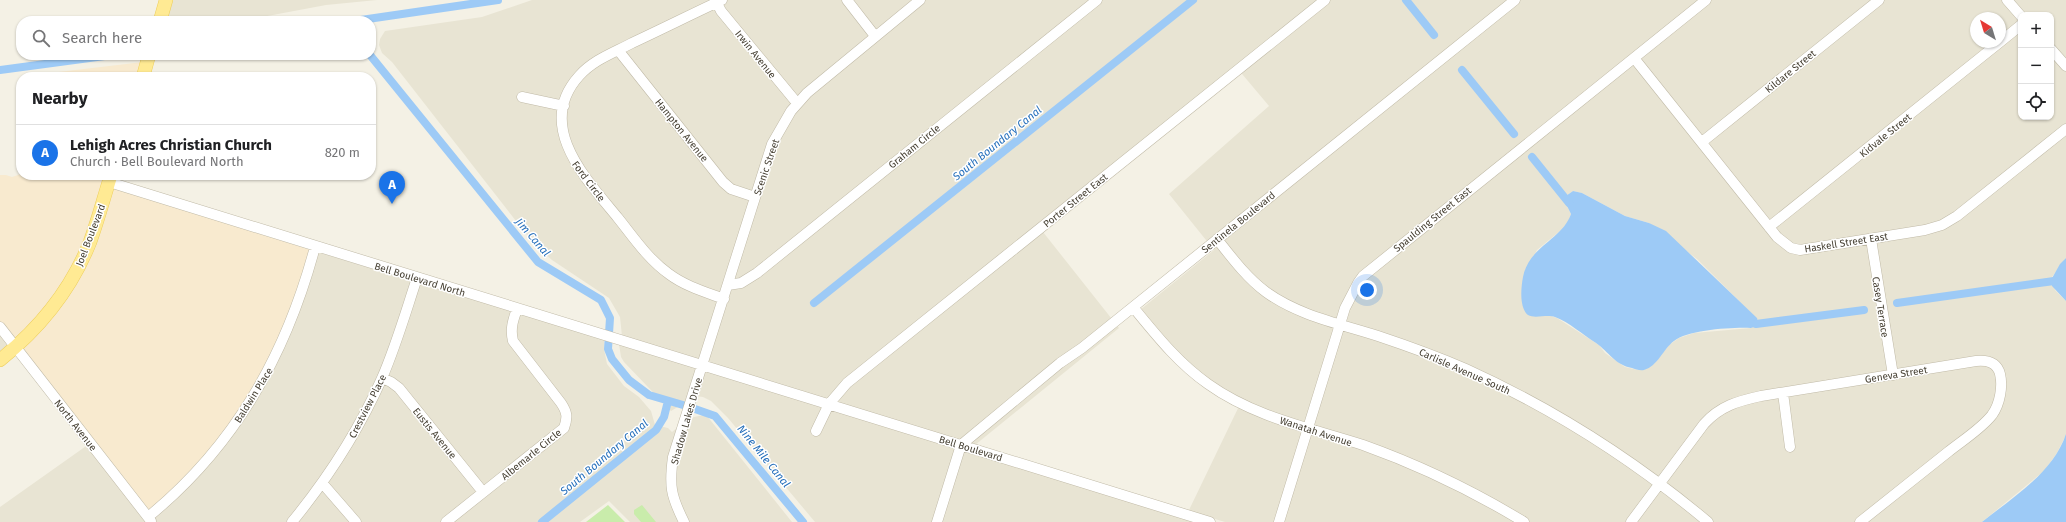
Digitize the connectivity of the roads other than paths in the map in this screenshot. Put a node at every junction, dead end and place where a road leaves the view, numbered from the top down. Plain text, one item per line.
1 (166, 0) edge
2 (847, 0) edge
3 (920, 0) edge
4 (1097, 0) edge
5 (1324, 0) edge
6 (1515, 0) edge
7 (1706, 0) edge
8 (1879, 0) edge
9 (2007, 0) edge
10 (720, 1) edge
11 (2018, 13) edge
12 (161, 16) edge
13 (2018, 27) edge
14 (875, 36) junction
15 (2006, 37) edge
16 (1993, 48) edge
17 (618, 50) junction
18 (2054, 52) edge
19 (1634, 58) junction
20 (2066, 66) edge
21 (522, 97) dead end
22 (797, 103) junction
23 (564, 106) junction
24 (2066, 129) edge
25 (1702, 142) junction
26 (109, 180) edge
27 (116, 180) edge
28 (755, 197) junction
29 (1769, 227) junction
30 (1217, 239) junction
31 (1871, 239) junction
32 (315, 247) junction
33 (417, 278) junction
34 (728, 285) junction
35 (724, 299) junction
36 (1133, 307) junction
37 (517, 309) junction
38 (1340, 324) junction
39 (0, 327) edge
40 (16, 347) junction
41 (0, 360) edge
42 (702, 365) junction
43 (731, 374) joint
44 (1893, 375) junction
45 (382, 378) junction
46 (1783, 393) junction
47 (828, 404) junction
48 (1308, 429) junction
49 (816, 432) dead end
50 (961, 445) junction
51 (1790, 447) dead end
52 (1660, 483) junction
53 (322, 484) junction
54 (483, 492) junction
55 (150, 520) edge
56 (292, 522) edge
57 (356, 522) edge
58 (446, 522) edge
59 (684, 522) edge
60 (937, 522) edge
61 (1210, 522) edge
62 (1279, 522) edge
63 (1524, 522) edge
64 (1631, 522) edge
65 (1708, 522) edge
66 (1860, 522) edge

1 - 12 main road
2 - 14 street
3 - 14 street, Scenic Street
4 - 34 street, Graham Circle
5 - 47 street, Porter Street East
6 - 30 street, Sentinela Boulevard
7 - 19 street, Spaulding Street East
8 - 25 street, Kildare Street
9 - 11 street
10 - 17 street, Ford Circle
10 - 22 street, Irwin Avenue
13 - 15 street, Kidvale Street
14 - 22 street, Scenic Street
16 - 29 street, Kidvale Street
17 - 23 street, Ford Circle
17 - 28 street, Hampton Avenue
18 - 20 street
19 - 25 street, Haskell Street East
19 - 38 street, Spaulding Street East
21 - 23 street
22 - 28 street, Scenic Street
23 - 35 street, Ford Circle
24 - 31 street, Haskell Street East
25 - 29 street, Haskell Street East
26 - 40 main road, Joel Boulevard
27 - 32 street, Bell Boulevard North
28 - 34 street, Scenic Street
29 - 31 street, Haskell Street East
30 - 36 street, Sentinela Boulevard
30 - 38 street, Carlisle Avenue South
31 - 44 street, Casey Terrace
32 - 33 street, Bell Boulevard North
32 - 55 street, Baldwin Place
33 - 37 street, Bell Boulevard North
33 - 45 street, Crestview Place
34 - 35 street, Scenic Street
35 - 42 street, Scenic Street
36 - 48 street, Wanatah Avenue
36 - 50 street, Sentinela Boulevard
37 - 42 street, Bell Boulevard North
37 - 54 street, Albemarle Circle
38 - 48 street, Spaulding Street East
38 - 52 street, Carlisle Avenue South
39 - 40 street, North Avenue
40 - 41 main road, Joel Boulevard
40 - 55 street, North Avenue
42 - 43 street, Bell Boulevard North
42 - 59 street, Shadow Lakes Drive
43 - 47 street, Bell Boulevard
44 - 46 street, Geneva Street
44 - 66 street, Geneva Street
45 - 53 street, Crestview Place
45 - 54 street, Eustis Avenue
46 - 51 street
46 - 52 street, Geneva Street
47 - 49 street
47 - 50 street, Bell Boulevard
48 - 62 street, Spaulding Street East
48 - 63 street, Wanatah Avenue
50 - 60 street
50 - 61 street, Bell Boulevard
52 - 64 street, Geneva Street
52 - 65 street, Carlisle Avenue South
53 - 56 street, Crestview Place
53 - 57 street
54 - 58 street, Albemarle Circle

